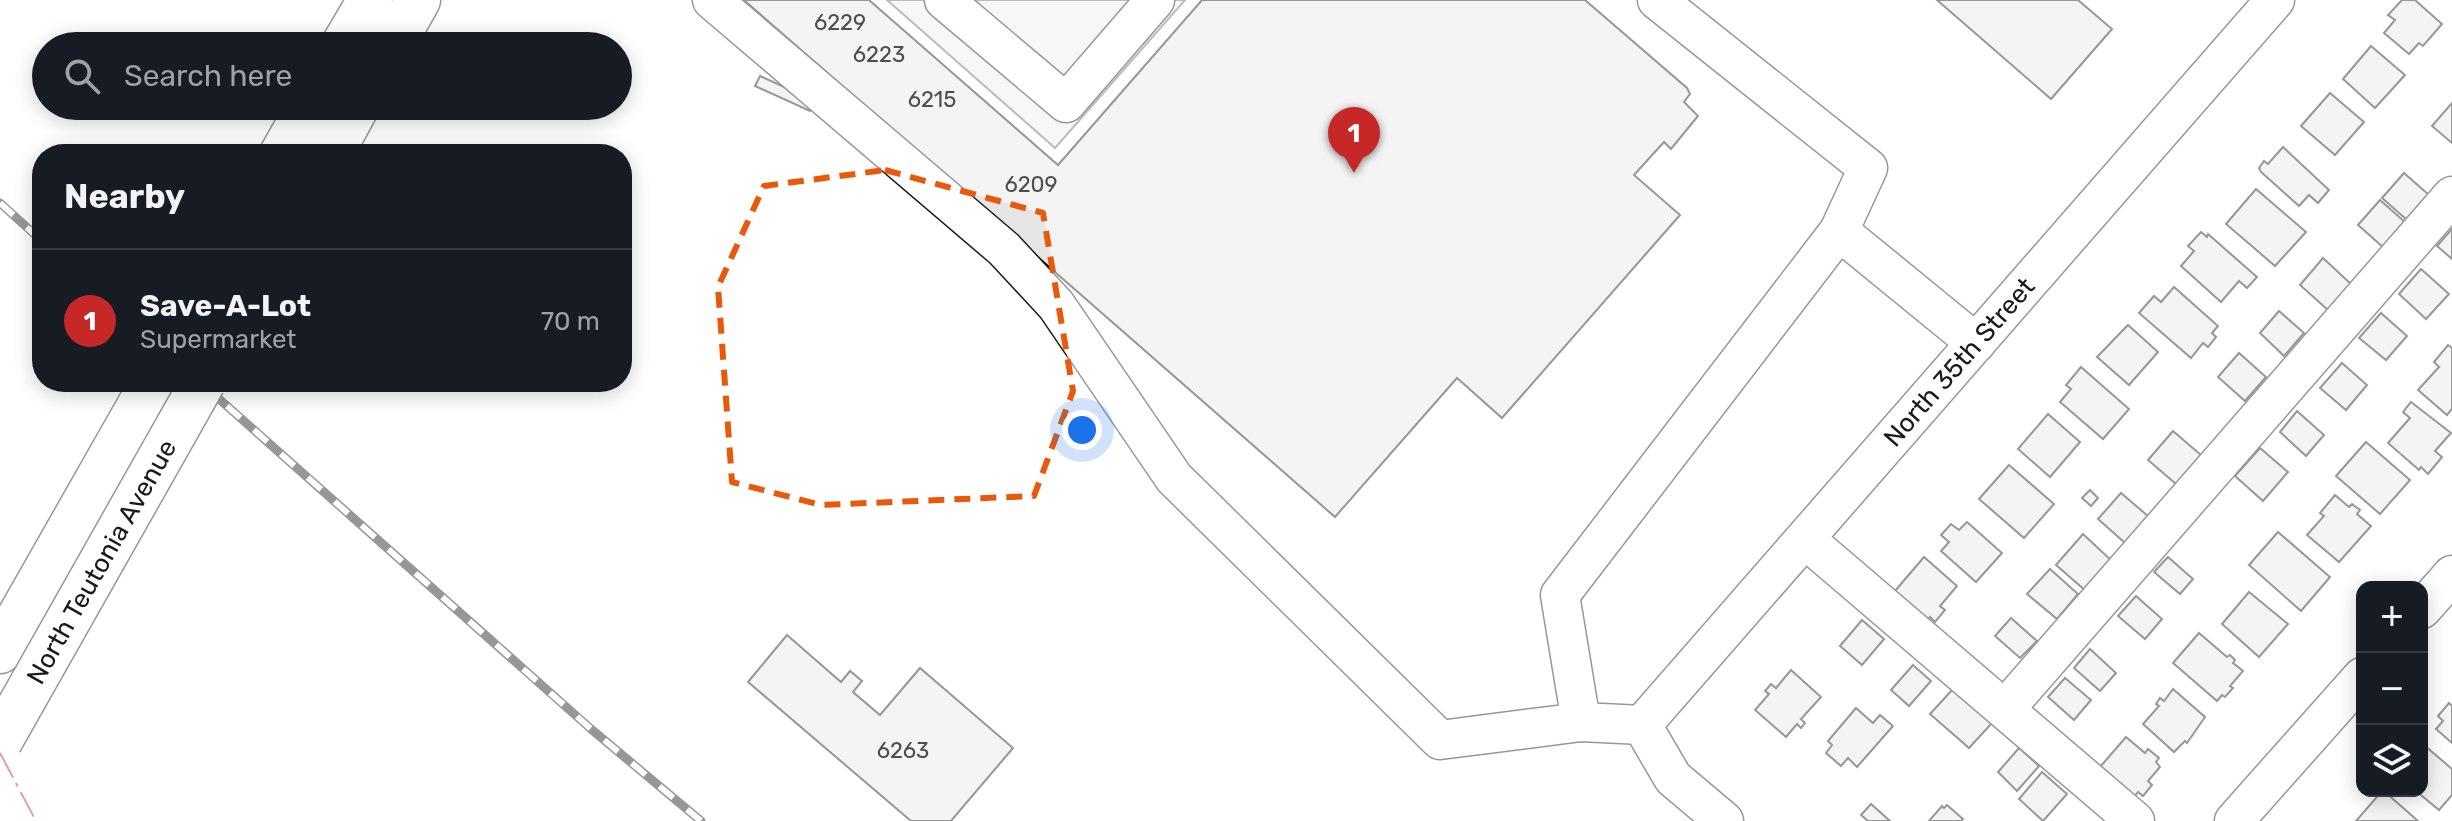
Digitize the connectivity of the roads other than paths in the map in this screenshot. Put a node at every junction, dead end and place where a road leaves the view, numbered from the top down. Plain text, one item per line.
1 (370, 0) edge
2 (418, 0) edge
3 (712, 0) edge
4 (944, 0) edge
5 (1155, 0) edge
6 (1657, 0) edge
7 (2275, 0) edge
8 (351, 32) edge
9 (400, 32) edge
10 (301, 120) edge
11 (349, 120) edge
12 (288, 144) edge
13 (336, 144) edge
14 (2452, 196) edge
15 (1839, 231) junction
16 (1976, 343) junction
17 (147, 392) edge
18 (197, 392) edge
19 (1805, 539) junction
20 (2452, 575) edge
21 (2428, 602) edge
22 (0, 651) edge
23 (2356, 684) edge
24 (2005, 709) junction
25 (1581, 722) junction
26 (1642, 725) junction
27 (0, 741) edge
28 (1724, 821) edge
29 (2135, 821) edge
30 (2234, 821) edge

1 - 8 main road
2 - 9 main road
3 - 25 street
4 - 5 street
6 - 15 street
7 - 16 street, North 35th Street
10 - 12 main road
11 - 13 main road
14 - 24 street
15 - 16 street
15 - 25 street
16 - 19 street, North 35th Street
17 - 22 main road, North Teutonia Avenue
18 - 27 main road, North Teutonia Avenue, bridge
19 - 24 street
19 - 26 street, North 35th Street
20 - 21 street
23 - 30 street
24 - 29 street
25 - 26 street
26 - 28 street

